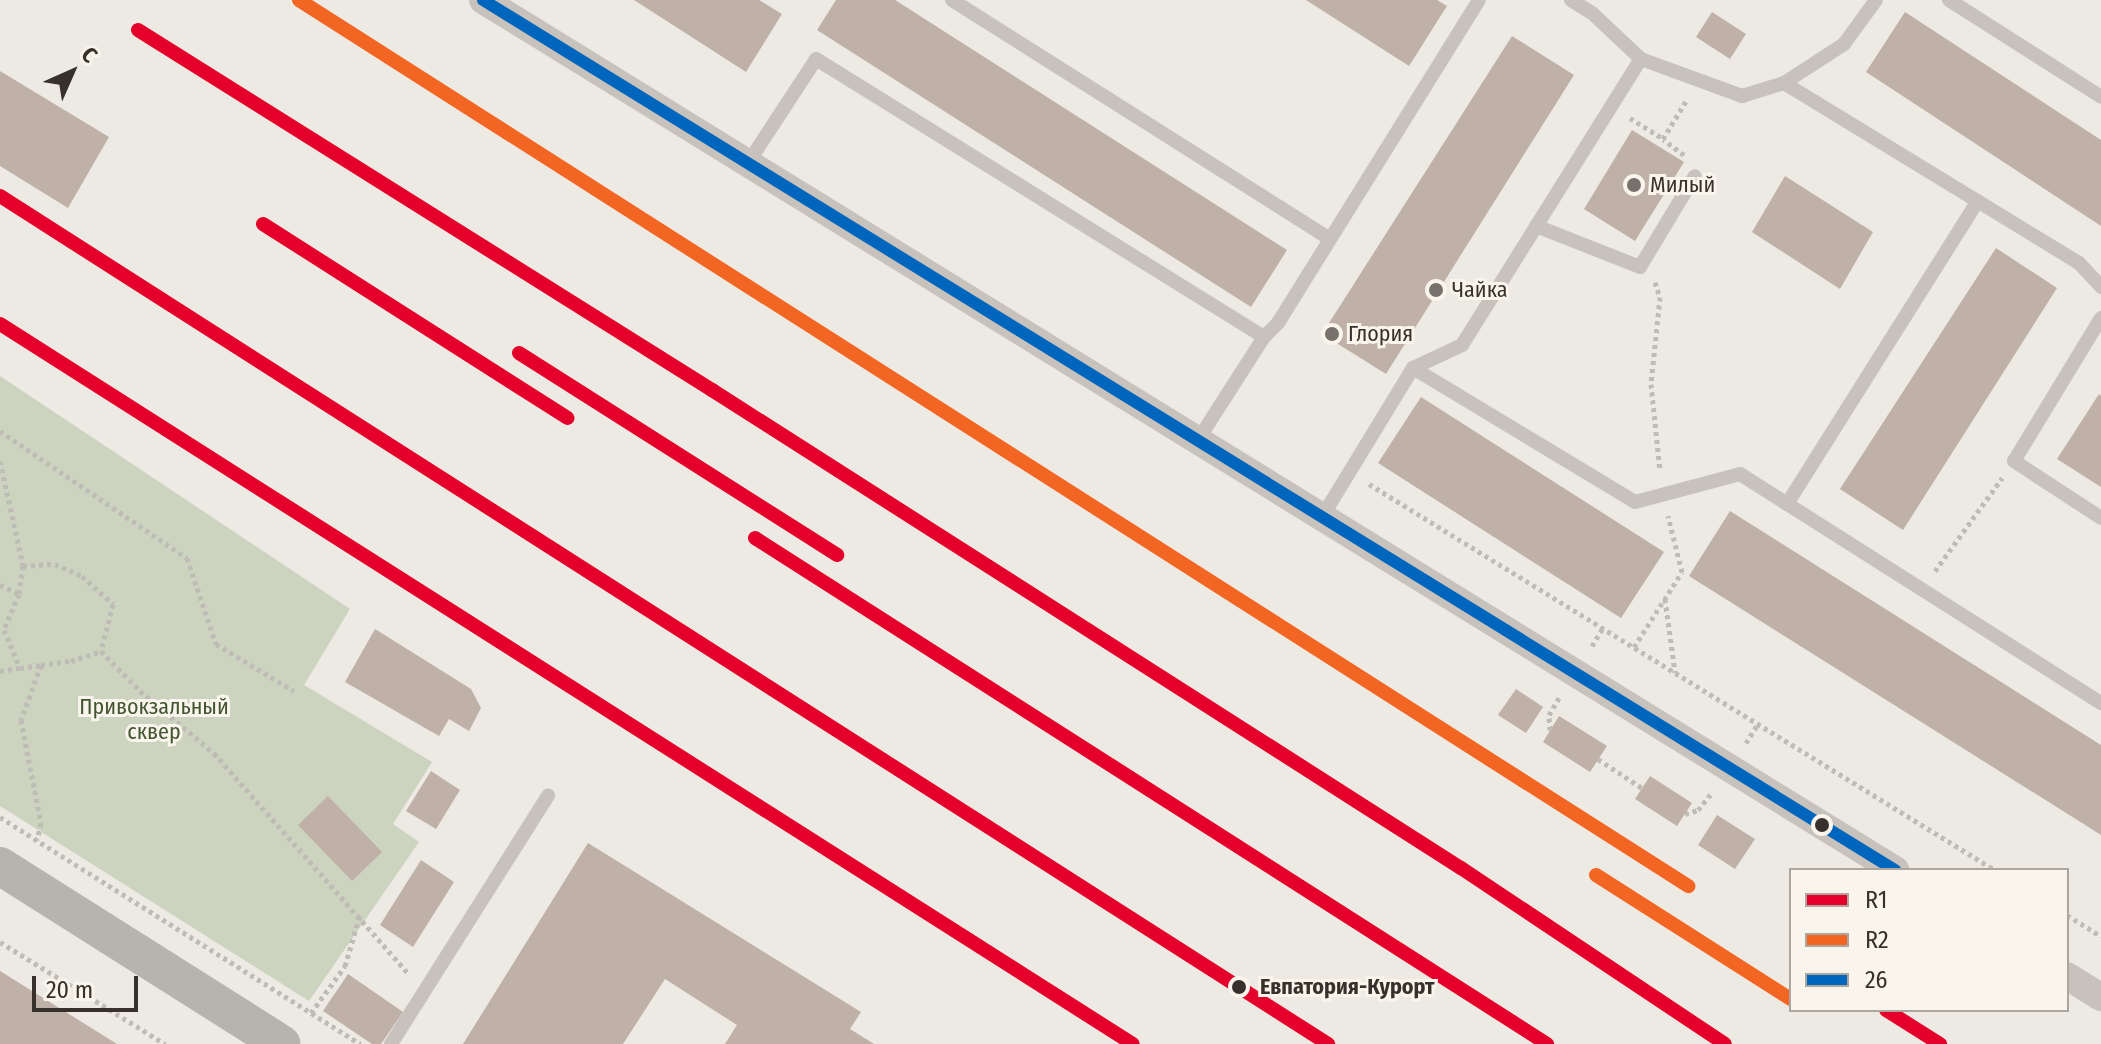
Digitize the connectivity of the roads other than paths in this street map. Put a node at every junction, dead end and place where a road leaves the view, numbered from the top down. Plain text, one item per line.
1 (483, 0) edge
2 (952, 0) edge
3 (1479, 0) edge
4 (1571, 0) edge
5 (1876, 0) edge
6 (1949, 0) edge
7 (1596, 6) edge
8 (1641, 59) junction
9 (1784, 83) junction
10 (2101, 97) edge
11 (748, 163) junction
12 (1695, 176) road end
13 (1978, 201) junction
14 (1536, 226) junction
15 (1330, 239) junction
16 (2101, 287) edge
17 (2101, 318) edge
18 (1264, 337) junction
19 (1413, 368) junction
20 (1198, 440) junction
21 (1787, 504) junction
22 (1322, 517) junction
23 (2101, 518) edge
24 (2101, 703) edge
25 (548, 796) dead end
26 (0, 866) edge
27 (1892, 868) edge
28 (2069, 977) edge
29 (2098, 989) edge
30 (282, 1044) edge
31 (391, 1044) edge

1 - 11 street
2 - 15 lane
3 - 15 lane
4 - 7 lane
5 - 9 lane
6 - 10 lane
7 - 8 lane
8 - 9 lane
8 - 14 lane
9 - 13 lane
11 - 18 lane
11 - 20 street
12 - 14 lane
13 - 16 lane
13 - 21 lane
14 - 19 lane
15 - 18 lane
17 - 23 lane
18 - 20 lane
19 - 21 lane
19 - 22 lane
20 - 22 street
21 - 24 lane
22 - 27 street
25 - 31 lane
26 - 30 main road
28 - 29 street

